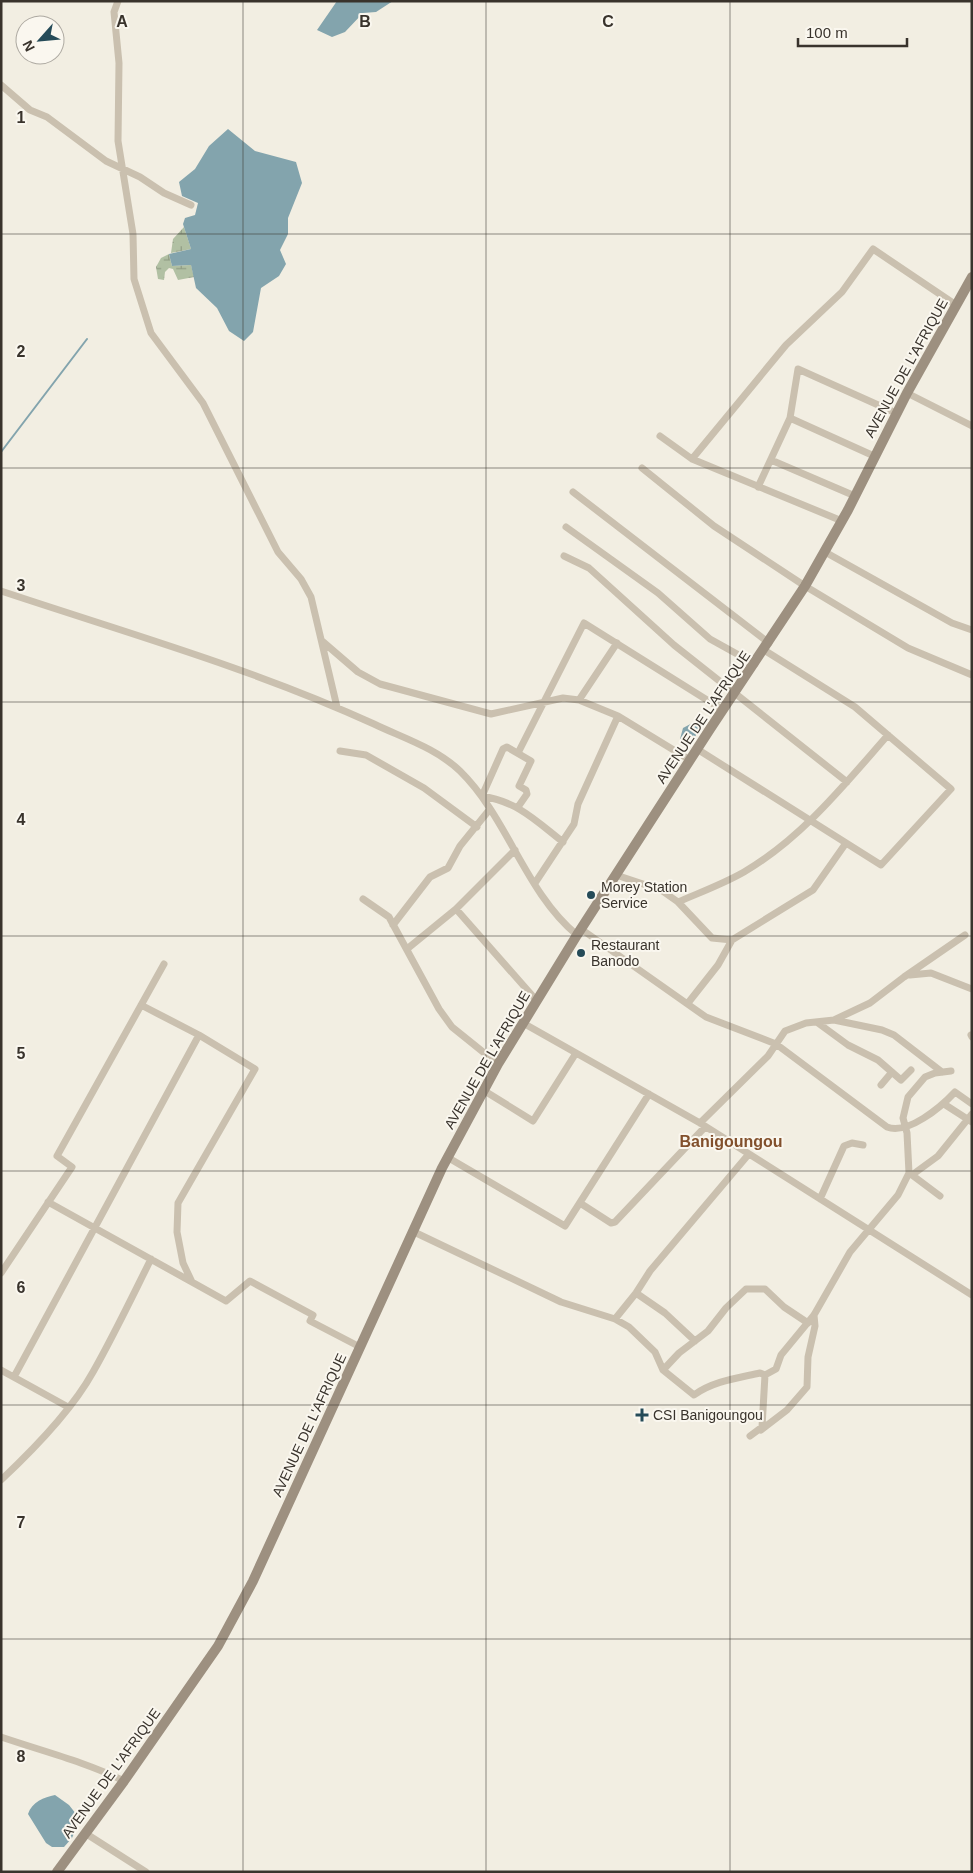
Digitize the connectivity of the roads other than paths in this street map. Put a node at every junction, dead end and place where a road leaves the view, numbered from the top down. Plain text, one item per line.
1 (118, 1) edge
2 (1, 85) edge
3 (121, 168) junction
4 (191, 205) dead end
5 (972, 277) edge
6 (956, 305) junction
7 (907, 393) junction
8 (896, 413) junction
9 (790, 418) junction
10 (972, 426) edge
11 (660, 436) dead end
12 (874, 456) junction
13 (692, 459) junction
14 (771, 460) junction
15 (642, 468) dead end
16 (758, 487) junction
17 (573, 492) dead end
18 (855, 496) junction
19 (842, 521) junction
20 (566, 527) dead end
21 (824, 552) junction
22 (564, 556) dead end
23 (805, 586) junction
24 (1, 591) edge
25 (972, 630) edge
26 (322, 641) junction
27 (617, 643) junction
28 (767, 647) junction
29 (755, 664) junction
30 (972, 675) edge
31 (736, 692) junction
32 (579, 700) junction
33 (543, 703) junction
34 (337, 707) junction
35 (723, 710) junction
36 (618, 716) junction
37 (888, 736) junction
38 (696, 749) junction
39 (340, 751) dead end
40 (518, 753) junction
41 (690, 760) junction
42 (847, 782) junction
43 (482, 796) junction
44 (518, 807) junction
45 (490, 810) junction
46 (811, 821) junction
47 (477, 827) junction
48 (564, 842) junction
49 (846, 843) junction
50 (515, 850) junction
51 (616, 875) junction
52 (535, 883) junction
53 (363, 899) dead end
54 (678, 902) junction
55 (456, 909) junction
56 (392, 925) junction
57 (579, 932) junction
58 (965, 935) dead end
59 (732, 940) junction
60 (407, 948) junction
61 (164, 964) dead end
62 (904, 976) junction
63 (972, 989) edge
64 (537, 1001) junction
65 (688, 1004) junction
66 (141, 1005) junction
67 (834, 1020) junction
68 (524, 1023) junction
69 (818, 1023) junction
70 (199, 1035) junction
71 (776, 1044) junction
72 (576, 1053) junction
73 (498, 1064) junction
74 (911, 1070) dead end
75 (892, 1072) junction
76 (942, 1072) junction
77 (951, 1072) dead end
78 (881, 1085) dead end
79 (483, 1090) junction
80 (649, 1094) junction
81 (944, 1104) junction
82 (972, 1104) edge
83 (972, 1114) edge
84 (969, 1122) edge
85 (702, 1125) junction
86 (905, 1126) junction
87 (863, 1145) dead end
88 (748, 1155) junction
89 (447, 1157) junction
90 (910, 1174) junction
91 (940, 1196) dead end
92 (820, 1199) junction
93 (48, 1202) junction
94 (580, 1203) junction
95 (94, 1228) junction
96 (868, 1230) junction
97 (412, 1231) junction
98 (151, 1259) junction
99 (1, 1273) edge
100 (193, 1283) junction
101 (636, 1293) junction
102 (972, 1295) edge
103 (814, 1315) junction
104 (616, 1319) junction
105 (808, 1323) junction
106 (695, 1341) junction
107 (360, 1347) junction
108 (1, 1370) edge
109 (663, 1370) junction
110 (15, 1375) junction
111 (765, 1375) junction
112 (68, 1407) junction
113 (760, 1430) junction
114 (750, 1436) dead end
115 (1, 1480) edge
116 (1, 1737) edge
117 (124, 1781) junction
118 (85, 1833) junction
119 (57, 1872) edge
120 (146, 1872) edge

1 - 3 street
2 - 3 street
3 - 4 street
3 - 26 street
5 - 6 main road, AVENUE DE L'AFRIQUE
6 - 7 main road, AVENUE DE L'AFRIQUE
6 - 13 street
7 - 8 main road, AVENUE DE L'AFRIQUE
7 - 10 street
8 - 9 street
8 - 12 main road, AVENUE DE L'AFRIQUE
9 - 12 street
9 - 14 street
11 - 13 street
12 - 18 main road, AVENUE DE L'AFRIQUE
13 - 16 street
14 - 16 street
14 - 18 street
15 - 23 street
16 - 19 street
17 - 28 street
18 - 19 main road, AVENUE DE L'AFRIQUE
19 - 21 main road, AVENUE DE L'AFRIQUE
20 - 29 street
21 - 23 main road, AVENUE DE L'AFRIQUE
21 - 25 street
22 - 31 street
23 - 28 main road, AVENUE DE L'AFRIQUE
23 - 30 street
24 - 34 street
26 - 33 street
26 - 34 street
27 - 32 street
27 - 33 street
27 - 35 street
28 - 29 main road, AVENUE DE L'AFRIQUE
28 - 37 street
29 - 31 main road, AVENUE DE L'AFRIQUE
31 - 35 main road, AVENUE DE L'AFRIQUE
31 - 42 street
32 - 33 street
32 - 36 street
33 - 40 street
34 - 43 street
35 - 38 main road, AVENUE DE L'AFRIQUE
36 - 41 street
36 - 48 street
37 - 42 street
37 - 49 street
38 - 41 main road, AVENUE DE L'AFRIQUE
38 - 46 street
39 - 47 street
40 - 43 street
40 - 44 street
41 - 51 main road, AVENUE DE L'AFRIQUE
42 - 46 street
43 - 44 street
43 - 45 street
44 - 48 street
45 - 47 street
45 - 50 street
46 - 49 street
46 - 54 street
47 - 56 street
48 - 52 street
49 - 59 street
50 - 52 street
50 - 55 street
51 - 54 street
51 - 57 main road, AVENUE DE L'AFRIQUE
52 - 57 street
53 - 56 street
54 - 59 street
55 - 60 street
55 - 64 street
56 - 60 street
57 - 64 main road, AVENUE DE L'AFRIQUE
57 - 65 street
58 - 62 street
59 - 65 street
60 - 73 street
61 - 66 street
62 - 63 street
62 - 67 street
64 - 68 main road, AVENUE DE L'AFRIQUE
65 - 71 street
66 - 70 street
66 - 93 street
67 - 69 street
67 - 76 street
68 - 72 street
68 - 73 main road, AVENUE DE L'AFRIQUE
69 - 71 street
69 - 75 street
70 - 95 street
70 - 100 street
71 - 85 street
71 - 86 street
72 - 79 street
72 - 80 street
73 - 79 main road, AVENUE DE L'AFRIQUE
74 - 75 street
75 - 78 street
76 - 77 street
76 - 86 street
79 - 89 main road, AVENUE DE L'AFRIQUE
80 - 85 street
80 - 94 street
81 - 82 street
81 - 84 street
81 - 86 street
83 - 84 street
84 - 90 street
85 - 88 street
85 - 94 street
86 - 90 street
87 - 92 street
88 - 92 street
88 - 101 street
89 - 94 street
89 - 97 main road, AVENUE DE L'AFRIQUE
90 - 91 street
90 - 96 street
92 - 96 street
93 - 95 street
93 - 99 street
95 - 98 street
95 - 110 street
96 - 102 street
96 - 103 street
97 - 104 street
97 - 107 main road, AVENUE DE L'AFRIQUE
98 - 100 street
98 - 112 street
100 - 107 street
101 - 104 street
101 - 106 street
103 - 105 street
103 - 113 street
104 - 109 street
105 - 106 street
105 - 111 street
106 - 109 street
107 - 117 main road, AVENUE DE L'AFRIQUE
108 - 110 street
109 - 111 street
110 - 112 street
111 - 113 street
112 - 115 street
113 - 114 street
116 - 117 street
117 - 118 main road, AVENUE DE L'AFRIQUE
118 - 119 main road, AVENUE DE L'AFRIQUE
118 - 120 street

